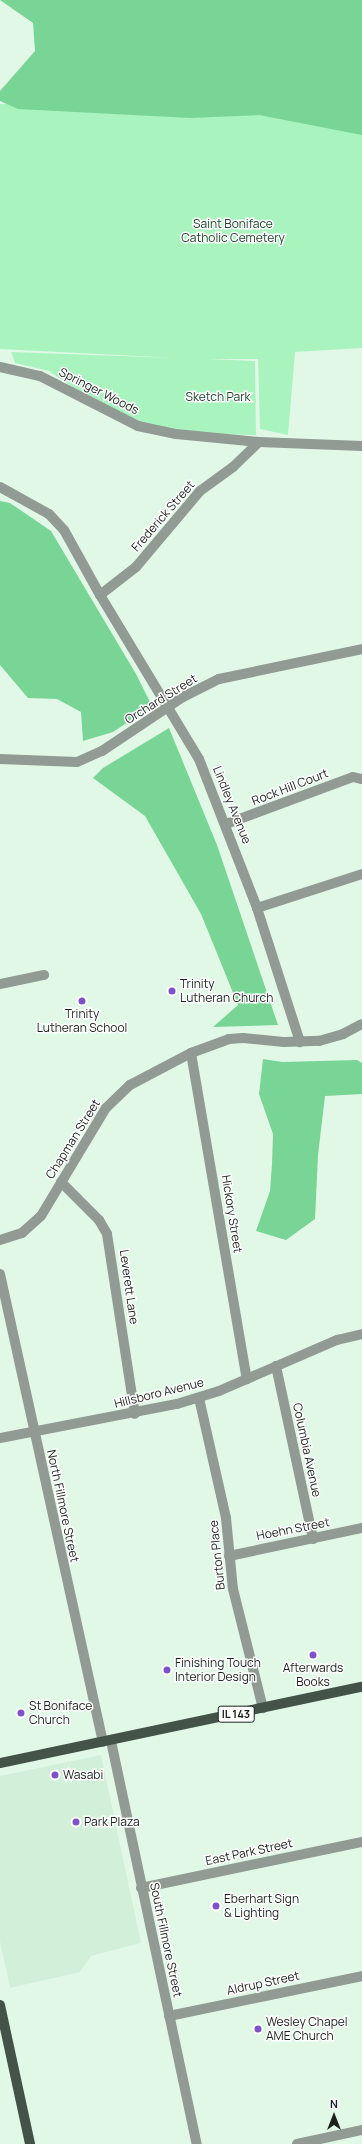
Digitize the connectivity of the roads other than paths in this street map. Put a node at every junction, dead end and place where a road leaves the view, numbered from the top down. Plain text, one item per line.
1 (0, 367) edge
2 (259, 442) junction
3 (362, 446) edge
4 (0, 487) edge
5 (100, 595) junction
6 (362, 649) edge
7 (167, 707) junction
8 (0, 759) edge
9 (362, 779) edge
10 (226, 824) junction
11 (362, 874) edge
12 (257, 908) junction
13 (44, 975) dead end
14 (0, 984) edge
15 (362, 1024) edge
16 (300, 1042) junction
17 (191, 1053) junction
18 (61, 1182) junction
19 (0, 1240) edge
20 (0, 1274) edge
21 (362, 1334) edge
22 (276, 1366) junction
23 (247, 1379) junction
24 (199, 1398) junction
25 (135, 1414) junction
26 (34, 1432) junction
27 (0, 1438) edge
28 (362, 1528) edge
29 (313, 1539) junction
30 (230, 1556) junction
31 (362, 1687) edge
32 (263, 1708) junction
33 (107, 1741) junction
34 (0, 1763) edge
35 (362, 1842) edge
36 (141, 1888) junction
37 (362, 1976) edge
38 (0, 2005) edge
39 (169, 2016) junction
40 (362, 2130) edge
41 (30, 2144) edge
42 (198, 2144) edge
43 (297, 2144) edge

1 - 2 street, Springer Woods
2 - 3 street
2 - 5 street, Frederick Street
4 - 5 street
5 - 7 street, Lindley Avenue
6 - 7 street, Orchard Street
7 - 8 street, Orchard Street
7 - 10 street, Lindley Avenue
9 - 10 street, Rock Hill Court
10 - 12 street, Lindley Avenue
11 - 12 street
12 - 16 street, Lindley Avenue
13 - 14 street
15 - 16 street, Chapman Street
16 - 17 street, Chapman Street
17 - 18 street, Chapman Street
17 - 23 street, Hickory Street
18 - 19 street, Chapman Street
18 - 25 street, Leverett Lane
20 - 26 street, North Fillmore Street
21 - 22 street, Hillsboro Avenue
22 - 23 street, Hillsboro Avenue
22 - 29 street, Columbia Avenue
23 - 24 street, Hillsboro Avenue
24 - 25 street, Hillsboro Avenue
24 - 30 street, Burton Place
25 - 26 street, Hillsboro Avenue
26 - 27 street, Hillsboro Avenue
26 - 33 street, North Fillmore Street
28 - 29 street, Hoehn Street
29 - 30 street, Hoehn Street
30 - 32 street, Burton Place
31 - 32 main road, IL 143
32 - 33 main road, IL 143
33 - 34 main road, IL 143
33 - 36 street, South Fillmore Street
35 - 36 street, East Park Street
36 - 39 street, South Fillmore Street
37 - 39 street, Aldrup Street
38 - 41 main road
39 - 42 street, South Fillmore Street
40 - 43 street

